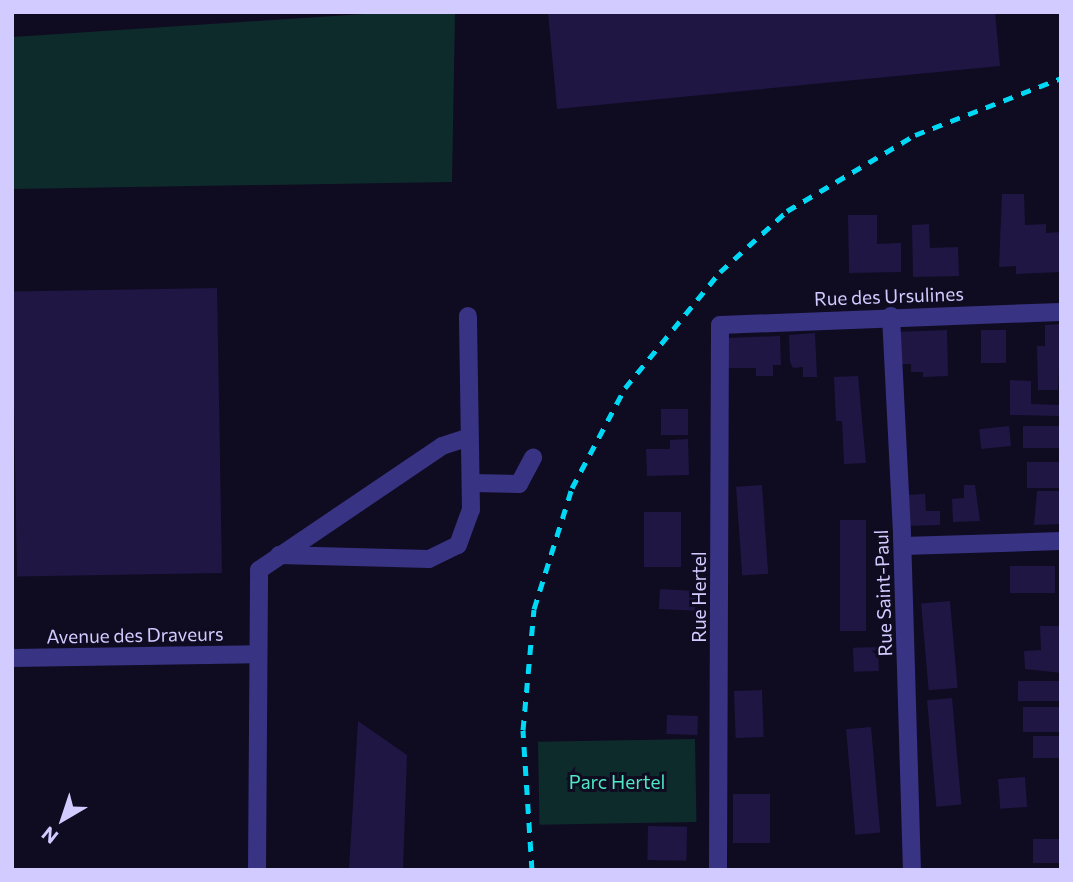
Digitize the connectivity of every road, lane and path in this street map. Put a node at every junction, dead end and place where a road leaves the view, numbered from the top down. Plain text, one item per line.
1 (1061, 312) edge
2 (468, 316) dead end
3 (891, 316) junction
4 (720, 326) joint
5 (470, 438) junction
6 (533, 458) dead end
7 (472, 483) junction
8 (1061, 541) edge
9 (903, 546) junction
10 (279, 555) junction
11 (258, 654) junction
12 (12, 658) edge
13 (257, 870) edge
14 (718, 870) edge
15 (912, 870) edge

1 - 3 street, Rue des Ursulines
2 - 5 street
3 - 4 street, Rue des Ursulines
3 - 9 street, Rue Saint-Paul
4 - 14 street, Rue Hertel
5 - 7 street
5 - 10 street
6 - 7 street
7 - 10 street
8 - 9 street
9 - 15 street, Rue Saint-Paul
10 - 11 street
11 - 12 street, Avenue des Draveurs
11 - 13 street

